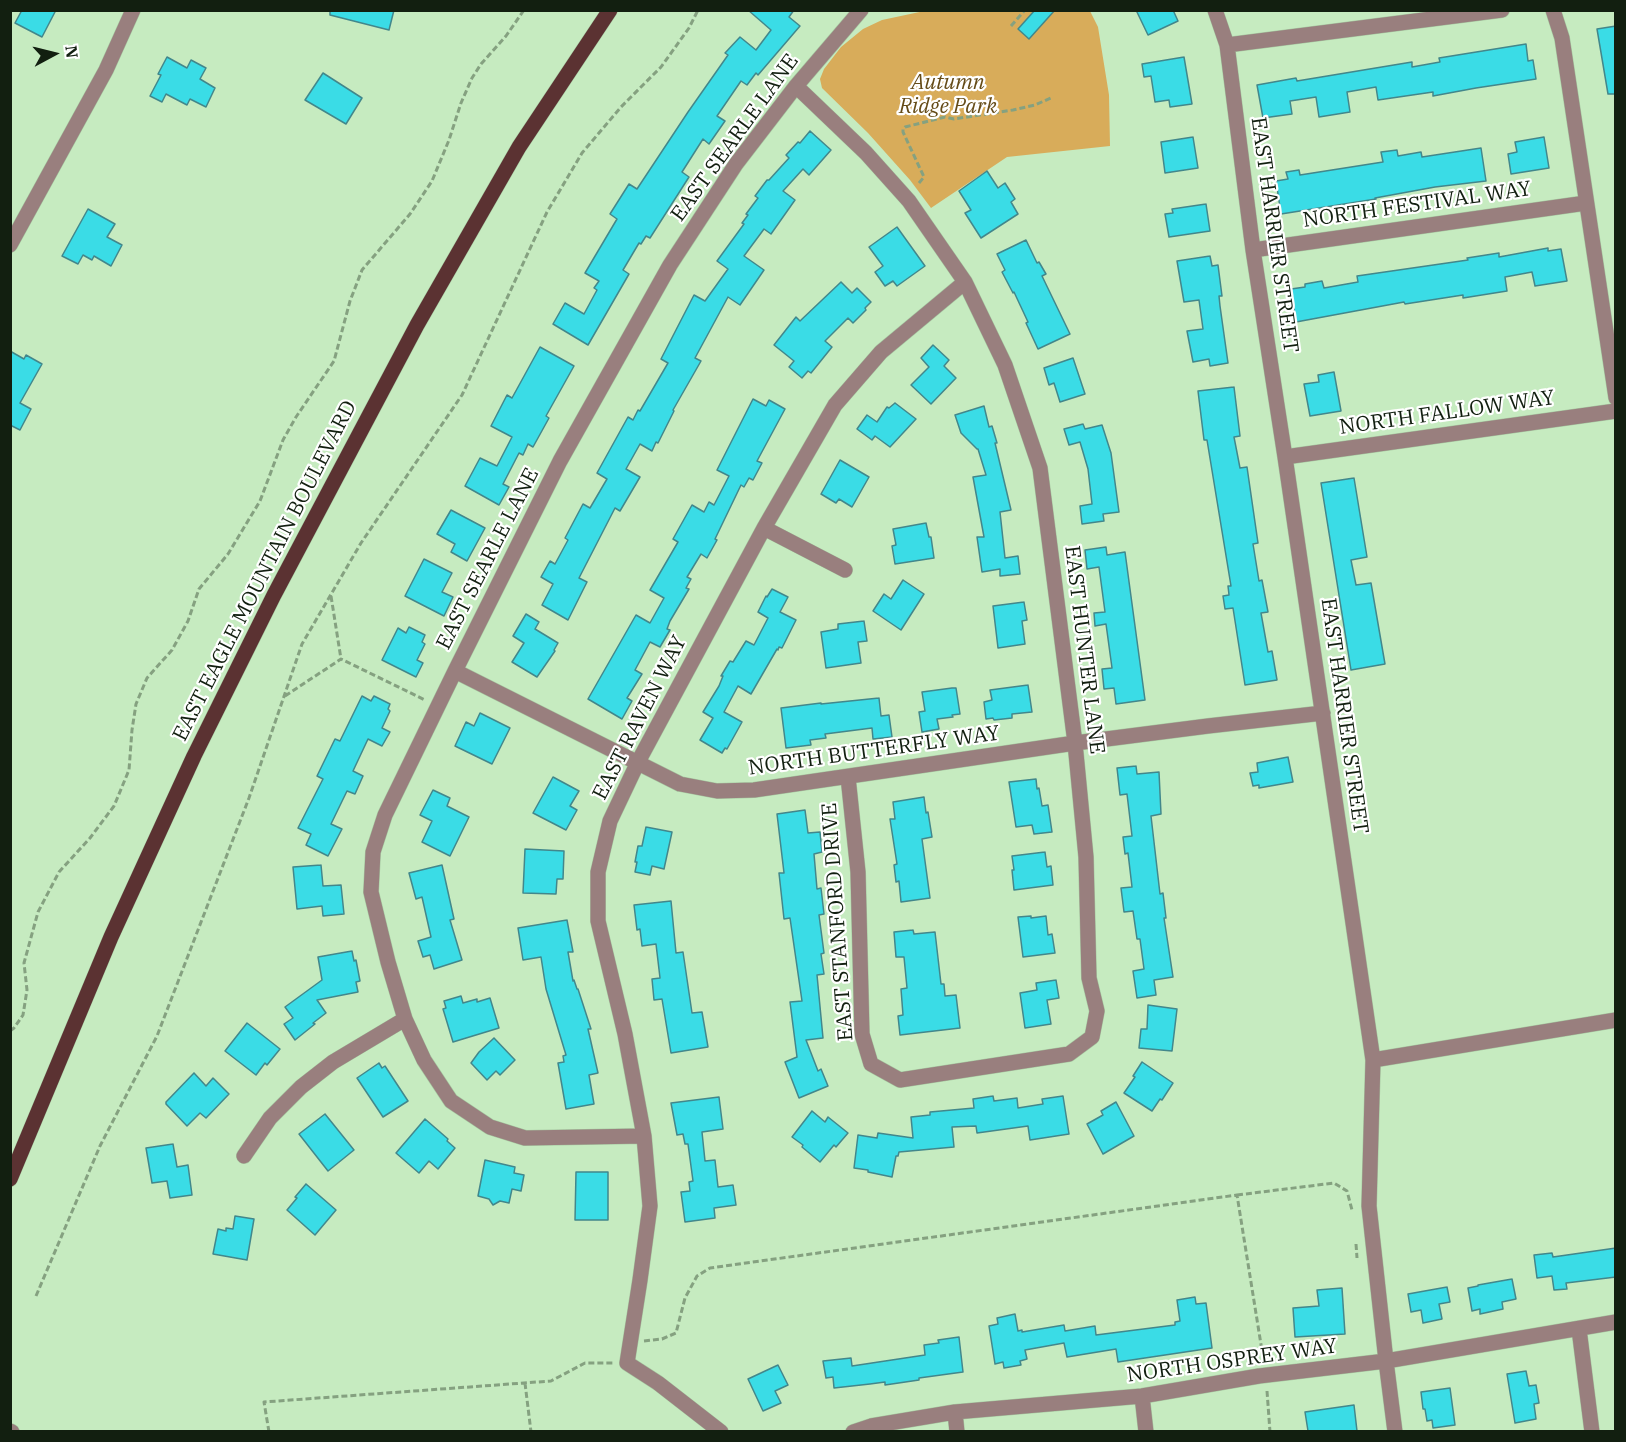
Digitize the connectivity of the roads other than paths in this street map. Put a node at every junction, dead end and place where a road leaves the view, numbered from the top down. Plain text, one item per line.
1 (133, 10) edge
2 (610, 10) edge
3 (861, 10) edge
4 (1215, 10) edge
5 (1502, 10) edge
6 (1553, 10) edge
7 (1227, 45) junction
8 (796, 86) junction
9 (1586, 203) junction
10 (10, 245) edge
11 (1253, 250) junction
12 (965, 282) junction
13 (1616, 398) edge
14 (1616, 411) edge
15 (1285, 457) junction
16 (764, 528) junction
17 (845, 570) dead end
18 (455, 670) junction
19 (1323, 713) junction
20 (1075, 743) junction
21 (638, 762) junction
22 (848, 777) junction
23 (405, 1019) junction
24 (1616, 1020) edge
25 (1373, 1060) junction
26 (872, 1064) joint
27 (644, 1136) junction
28 (244, 1156) dead end
29 (10, 1179) edge
30 (1616, 1322) edge
31 (1579, 1329) junction
32 (1386, 1361) junction
33 (1142, 1396) junction
34 (955, 1412) junction
35 (721, 1431) edge
36 (853, 1431) edge
37 (957, 1431) edge
38 (1146, 1431) edge
39 (1395, 1431) edge
40 (1592, 1431) edge

1 - 10 street
2 - 29 main road, EAST EAGLE MOUNTAIN BOULEVARD
3 - 8 street, EAST SEARLE LANE
4 - 7 street, EAST HARRIER STREET
5 - 7 street
6 - 9 street
7 - 11 street, EAST HARRIER STREET
8 - 12 street, EAST HUNTER LANE
8 - 18 street, EAST SEARLE LANE
9 - 11 street, NORTH FESTIVAL WAY
9 - 13 street
11 - 15 street, EAST HARRIER STREET
12 - 16 street, EAST RAVEN WAY
12 - 20 street, EAST HUNTER LANE
14 - 15 street, NORTH FALLOW WAY
15 - 19 street, EAST HARRIER STREET
16 - 17 street
16 - 21 street, EAST RAVEN WAY
18 - 21 street, NORTH BUTTERFLY WAY
18 - 23 street, EAST SEARLE LANE
19 - 20 street, NORTH BUTTERFLY WAY
19 - 25 street, EAST HARRIER STREET
20 - 22 street, NORTH BUTTERFLY WAY
20 - 26 street, EAST HUNTER LANE
21 - 22 street, NORTH BUTTERFLY WAY
21 - 27 street, EAST RAVEN WAY
22 - 26 street, EAST STANFORD DRIVE
23 - 27 street, EAST SEARLE LANE
23 - 28 street
24 - 25 street
25 - 32 street, EAST HARRIER STREET
27 - 35 street, EAST RAVEN WAY
30 - 31 street, NORTH OSPREY WAY
31 - 32 street, NORTH OSPREY WAY
31 - 40 street
32 - 33 street, NORTH OSPREY WAY
32 - 39 street, EAST HARRIER STREET
33 - 34 street, NORTH OSPREY WAY
33 - 38 street
34 - 36 street, NORTH OSPREY WAY
34 - 37 street

